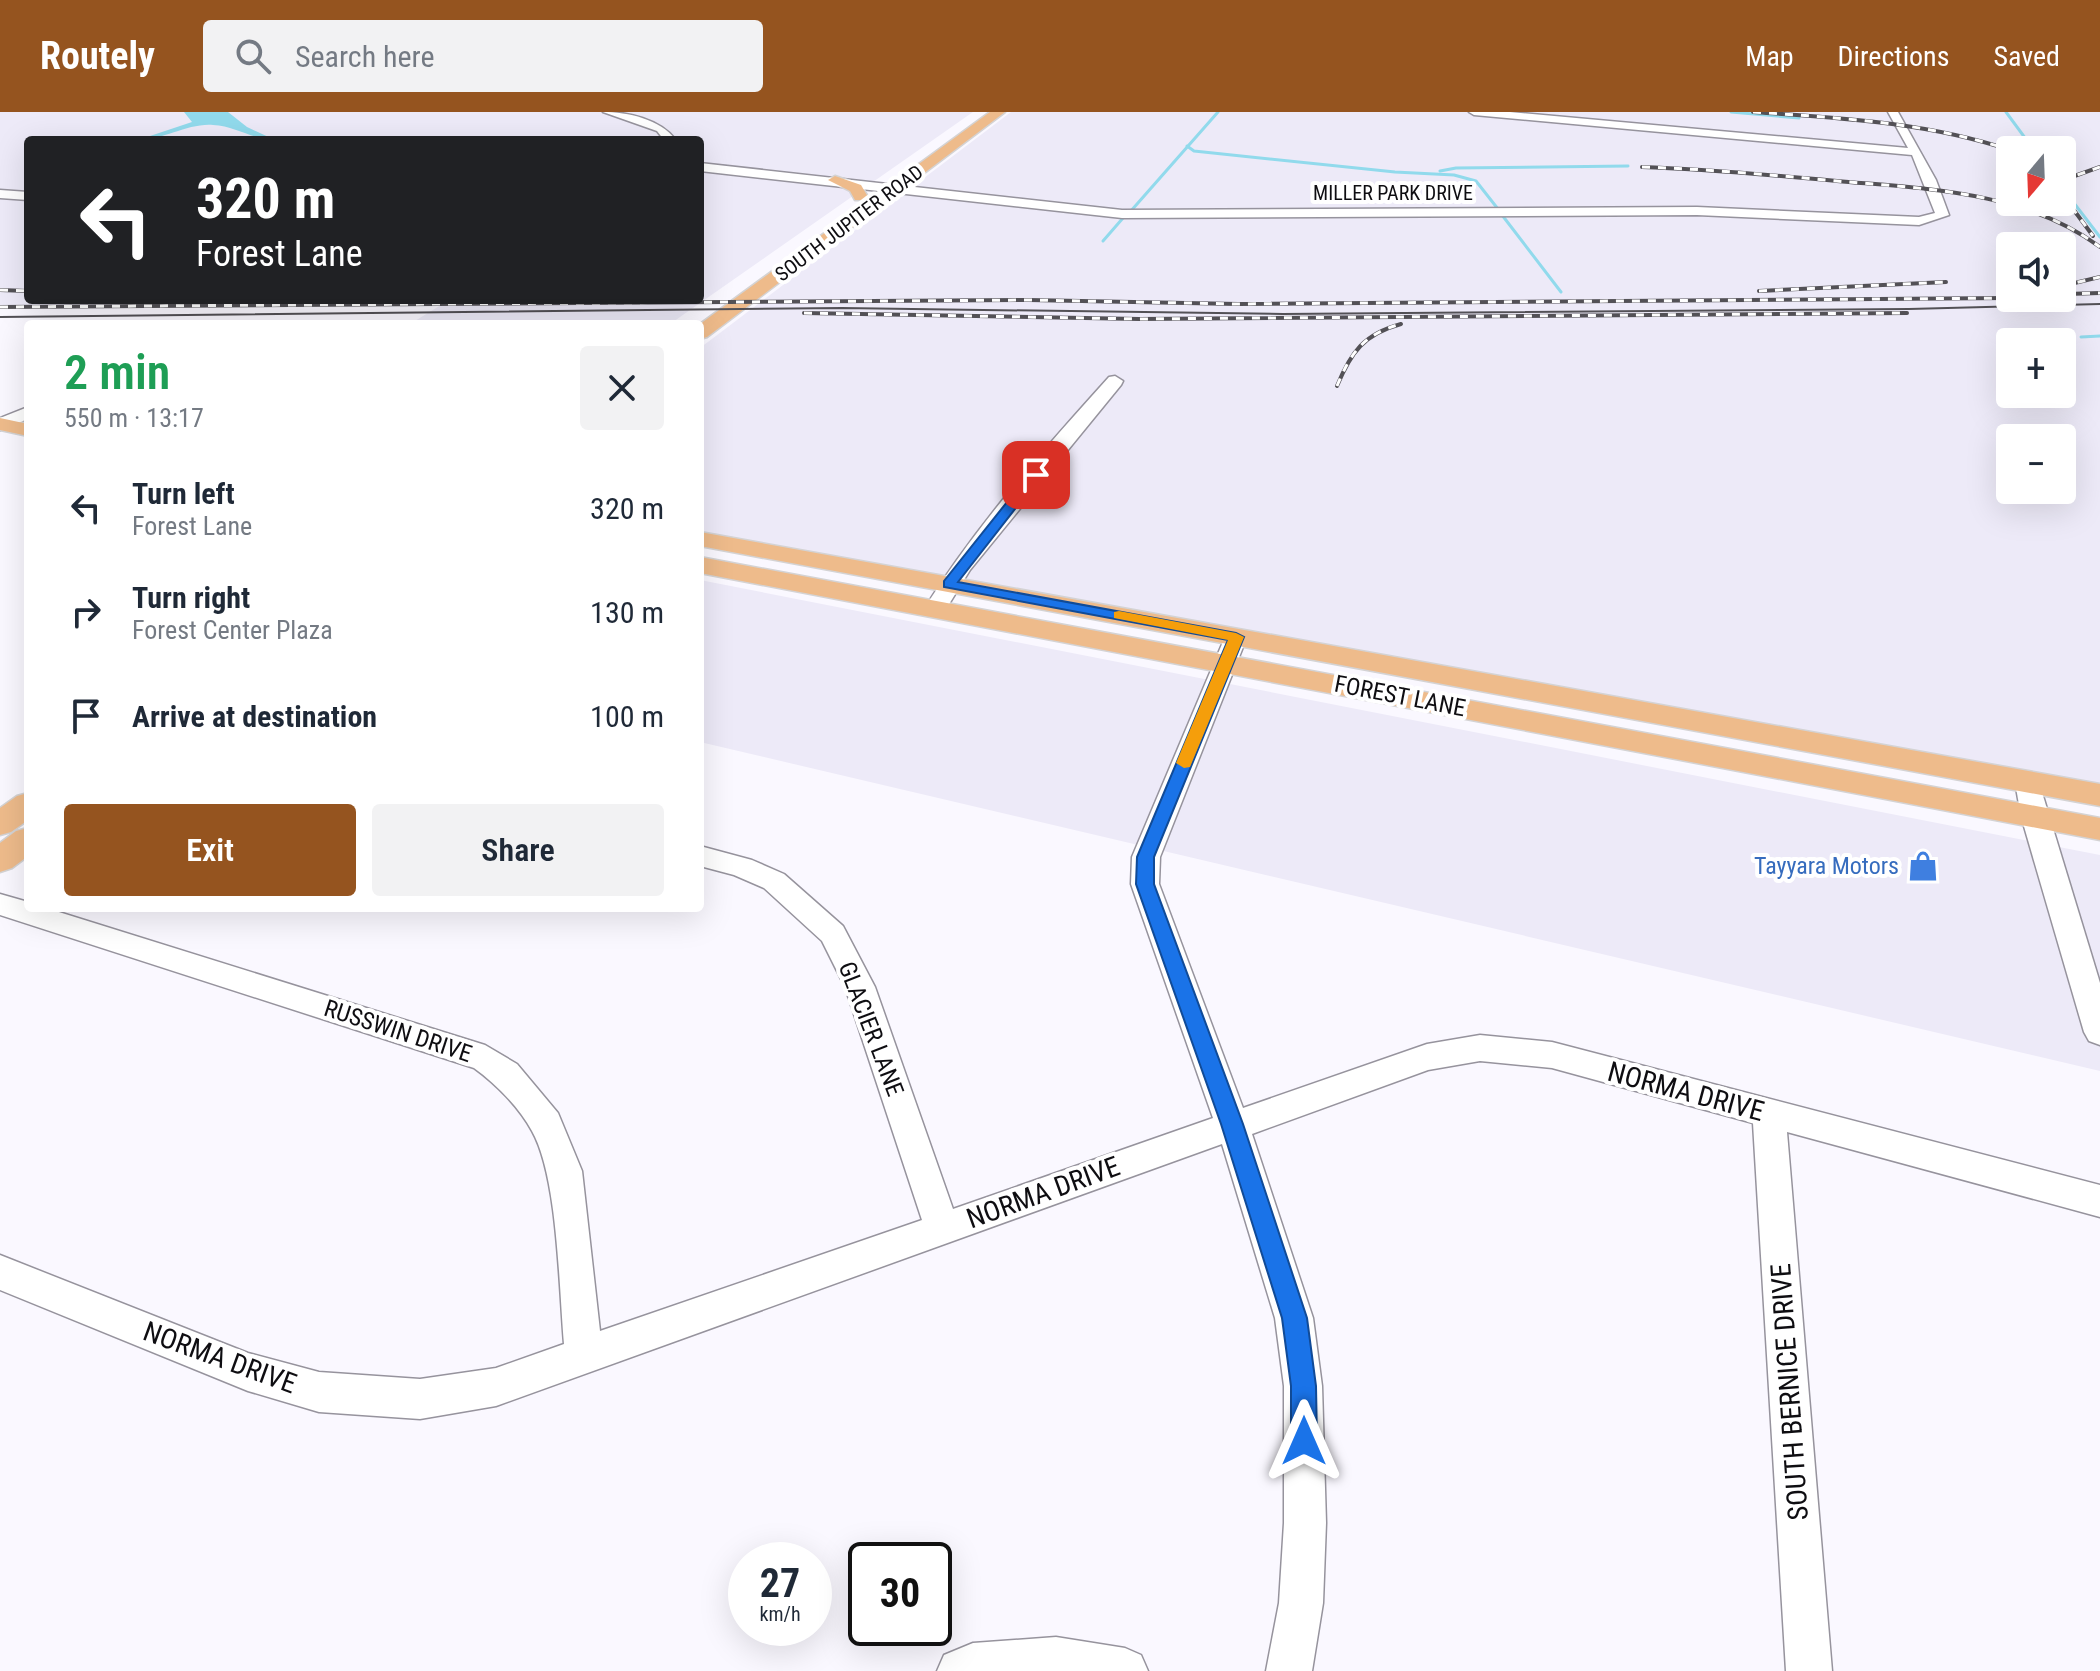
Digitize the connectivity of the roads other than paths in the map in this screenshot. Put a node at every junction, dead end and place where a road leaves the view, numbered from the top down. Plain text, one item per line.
1 (608, 112) edge
2 (998, 112) edge
3 (1474, 112) edge
4 (1893, 112) edge
5 (981, 118) edge
6 (651, 125) junction
7 (647, 136) edge
8 (667, 136) edge
9 (1914, 152) junction
10 (704, 161) edge
11 (704, 167) edge
12 (731, 168) junction
13 (835, 180) junction
14 (877, 185) junction
15 (896, 187) junction
16 (0, 194) edge
17 (24, 196) edge
18 (860, 197) junction
19 (791, 248) junction
20 (811, 251) junction
21 (691, 320) edge
22 (704, 330) edge
23 (1115, 381) dead end
24 (24, 411) edge
25 (1, 419) edge
26 (24, 428) edge
27 (704, 540) edge
28 (704, 566) edge
29 (948, 584) junction
30 (935, 609) junction
31 (1231, 650) junction
32 (1578, 699) junction
33 (1577, 730) junction
34 (2028, 782) junction
35 (2100, 795) edge
36 (24, 807) edge
37 (2034, 816) junction
38 (0, 824) edge
39 (2100, 829) edge
40 (24, 842) edge
41 (704, 857) edge
42 (0, 860) edge
43 (0, 904) edge
44 (24, 912) edge
45 (25, 912) edge
46 (2100, 1032) edge
47 (1769, 1114) junction
48 (1232, 1124) junction
49 (2100, 1201) edge
50 (942, 1228) junction
51 (0, 1272) edge
52 (584, 1355) junction
53 (960, 1671) edge
54 (1125, 1671) edge
55 (1289, 1671) edge
56 (1809, 1671) edge

1 - 6 street
2 - 5 main road, SOUTH JUPITER ROAD
3 - 9 street
4 - 9 street, MILLER PARK DRIVE
5 - 14 main road, SOUTH JUPITER ROAD
5 - 15 main road, SOUTH JUPITER ROAD
6 - 7 street
6 - 8 street
9 - 15 street, MILLER PARK DRIVE
10 - 12 street
11 - 12 street
12 - 13 street, MILLER PARK DRIVE
13 - 14 street, MILLER PARK DRIVE
13 - 18 main road
14 - 15 street, MILLER PARK DRIVE
14 - 18 main road, SOUTH JUPITER ROAD
15 - 20 main road, SOUTH JUPITER ROAD
16 - 17 street
18 - 19 main road, SOUTH JUPITER ROAD
19 - 20 main road
19 - 21 main road, SOUTH JUPITER ROAD
20 - 22 main road, SOUTH JUPITER ROAD
23 - 29 street
24 - 25 main road
25 - 26 main road
27 - 29 main road, FOREST LANE
28 - 30 main road, FOREST LANE
29 - 30 street
29 - 31 main road, FOREST LANE
30 - 31 main road, FOREST LANE
31 - 32 main road, FOREST LANE
31 - 33 main road, FOREST LANE
31 - 48 street
32 - 33 main road
32 - 34 main road, FOREST LANE
33 - 37 main road, FOREST LANE
34 - 35 main road, FOREST LANE
34 - 37 street
36 - 38 main road
37 - 39 main road, FOREST LANE
37 - 46 street
40 - 42 main road
41 - 50 street, GLACIER LANE
43 - 44 street, RUSSWIN DRIVE
45 - 52 street, RUSSWIN DRIVE
47 - 48 street, NORMA DRIVE
47 - 49 street, NORMA DRIVE
47 - 56 street, SOUTH BERNICE DRIVE
48 - 50 street, NORMA DRIVE
48 - 55 street
50 - 52 street, NORMA DRIVE
51 - 52 street, NORMA DRIVE
53 - 54 street

